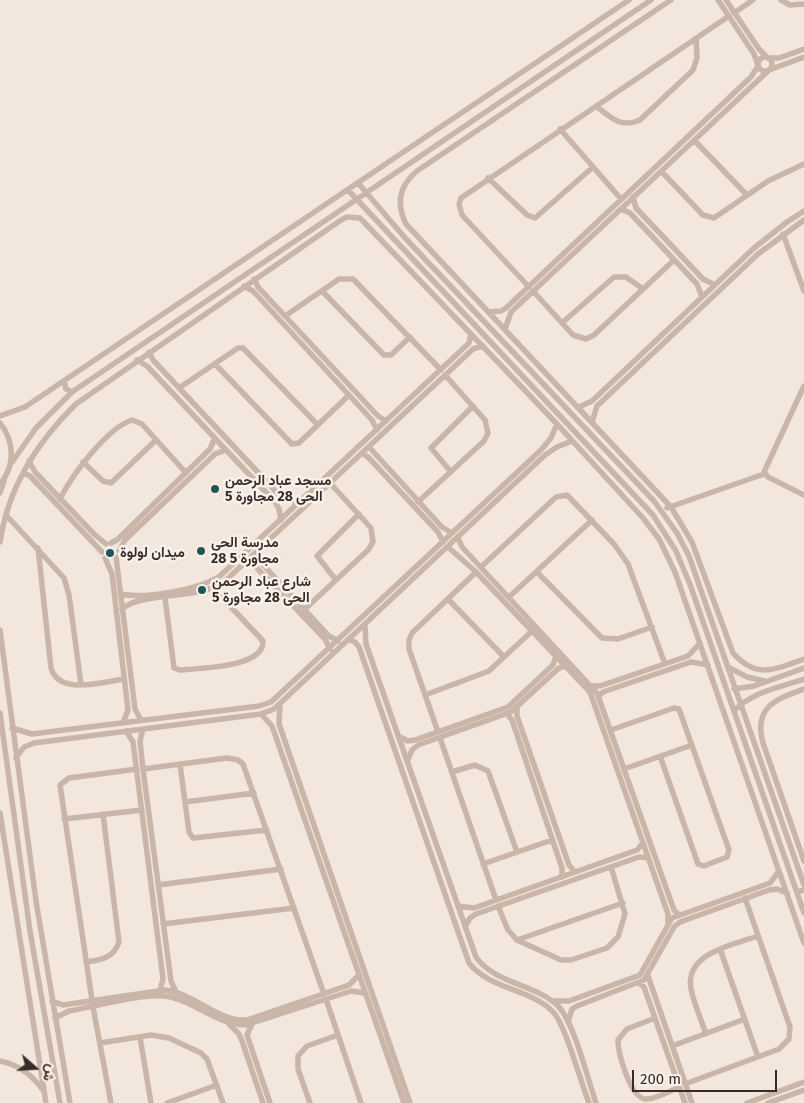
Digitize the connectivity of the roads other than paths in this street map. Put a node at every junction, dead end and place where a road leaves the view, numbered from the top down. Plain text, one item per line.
1 (629, 0) edge
2 (652, 0) edge
3 (671, 0) edge
4 (718, 0) edge
5 (726, 0) edge
6 (753, 0) edge
7 (781, 0) edge
8 (804, 4) edge
9 (731, 15) junction
10 (696, 38) junction
11 (804, 50) edge
12 (804, 57) edge
13 (768, 58) junction
14 (758, 65) junction
15 (768, 70) junction
16 (596, 106) junction
17 (560, 129) junction
18 (694, 140) junction
19 (804, 164) edge
20 (593, 167) junction
21 (661, 171) junction
22 (488, 178) junction
23 (358, 183) junction
24 (348, 190) junction
25 (366, 192) junction
26 (747, 195) junction
27 (633, 197) junction
28 (356, 199) junction
29 (621, 199) junction
30 (621, 209) junction
31 (804, 211) edge
32 (804, 220) edge
33 (783, 234) junction
34 (406, 239) junction
35 (400, 246) junction
36 (674, 260) junction
37 (254, 280) junction
38 (715, 285) junction
39 (244, 286) junction
40 (531, 289) junction
41 (643, 289) junction
42 (322, 291) junction
43 (804, 291) edge
44 (702, 297) junction
45 (488, 312) junction
46 (285, 316) junction
47 (562, 323) junction
48 (505, 329) junction
49 (472, 334) junction
50 (410, 337) junction
51 (483, 346) junction
52 (149, 352) junction
53 (137, 360) junction
54 (215, 364) junction
55 (441, 370) junction
56 (445, 375) junction
57 (64, 381) junction
58 (804, 386) edge
59 (179, 388) junction
60 (72, 392) junction
61 (349, 395) junction
62 (474, 406) junction
63 (579, 407) junction
64 (586, 415) junction
65 (0, 416) edge
66 (386, 421) junction
67 (579, 422) junction
68 (592, 422) junction
69 (0, 423) edge
70 (556, 424) junction
71 (318, 425) junction
72 (377, 430) junction
73 (215, 438) junction
74 (156, 440) junction
75 (572, 441) junction
76 (369, 447) junction
77 (226, 450) junction
78 (362, 453) junction
79 (29, 461) junction
80 (83, 462) junction
81 (10, 465) junction
82 (23, 472) junction
83 (451, 472) junction
84 (186, 473) junction
85 (764, 474) junction
86 (5, 477) junction
87 (330, 483) junction
88 (0, 484) edge
89 (0, 493) edge
90 (804, 495) edge
91 (60, 499) junction
92 (418, 502) junction
93 (299, 504) junction
94 (671, 507) junction
95 (662, 511) junction
96 (359, 514) junction
97 (6, 515) junction
98 (653, 515) junction
99 (281, 520) junction
100 (592, 520) junction
101 (452, 533) junction
102 (458, 538) junction
103 (0, 542) edge
104 (443, 542) junction
105 (108, 543) junction
106 (448, 547) junction
107 (38, 548) junction
108 (119, 551) junction
109 (102, 552) junction
110 (462, 553) junction
111 (254, 555) junction
112 (116, 557) junction
113 (105, 558) junction
114 (247, 561) junction
115 (479, 570) junction
116 (412, 571) junction
117 (537, 572) junction
118 (418, 576) junction
119 (336, 580) junction
120 (213, 588) junction
121 (120, 594) junction
122 (165, 598) junction
123 (509, 598) junction
124 (448, 599) junction
125 (122, 610) junction
126 (304, 610) junction
127 (365, 625) junction
128 (652, 627) junction
129 (0, 630) edge
130 (532, 631) junction
131 (349, 640) junction
132 (338, 641) junction
133 (700, 643) junction
134 (330, 648) junction
135 (556, 656) junction
136 (504, 657) junction
137 (801, 660) edge
138 (2, 662) edge
139 (664, 664) junction
140 (708, 665) junction
141 (566, 666) junction
142 (728, 667) junction
143 (803, 669) edge
144 (124, 679) junction
145 (804, 679) edge
146 (767, 681) junction
147 (81, 684) junction
148 (593, 686) junction
149 (754, 686) junction
150 (726, 688) junction
151 (736, 689) junction
152 (804, 689) edge
153 (425, 695) junction
154 (758, 695) junction
155 (599, 696) junction
156 (741, 704) junction
157 (280, 705) junction
158 (517, 707) junction
159 (221, 711) junction
160 (734, 711) junction
161 (0, 713) edge
162 (261, 714) junction
163 (507, 714) junction
164 (222, 719) junction
165 (141, 720) junction
166 (123, 723) junction
167 (12, 728) junction
168 (143, 729) junction
169 (611, 730) junction
170 (126, 731) junction
171 (439, 735) junction
172 (398, 736) junction
173 (136, 741) junction
174 (692, 745) junction
175 (615, 751) junction
176 (660, 756) junction
177 (16, 758) junction
178 (407, 762) junction
179 (180, 764) junction
180 (140, 769) junction
181 (624, 769) junction
182 (452, 772) junction
183 (254, 793) junction
184 (185, 802) junction
185 (142, 810) junction
186 (0, 814) edge
187 (103, 814) junction
188 (64, 818) junction
189 (267, 830) junction
190 (552, 840) junction
191 (643, 843) junction
192 (517, 852) junction
193 (648, 858) junction
194 (804, 861) edge
195 (483, 864) junction
196 (611, 867) junction
197 (281, 869) junction
198 (779, 871) junction
199 (575, 872) junction
200 (327, 874) junction
201 (562, 877) junction
202 (158, 885) junction
203 (804, 885) edge
204 (804, 890) edge
205 (787, 892) junction
206 (797, 892) junction
207 (746, 898) junction
208 (497, 903) junction
209 (623, 903) junction
210 (458, 906) junction
211 (294, 908) junction
212 (804, 913) edge
213 (678, 914) junction
214 (668, 923) junction
215 (163, 924) junction
216 (465, 928) junction
217 (758, 936) junction
218 (517, 940) junction
219 (804, 943) edge
220 (720, 949) junction
221 (86, 962) junction
222 (359, 974) junction
223 (648, 976) junction
224 (639, 983) junction
225 (519, 985) junction
226 (350, 988) junction
227 (160, 990) junction
228 (176, 992) junction
229 (516, 992) junction
230 (365, 993) junction
231 (144, 995) junction
232 (325, 996) junction
233 (52, 1001) junction
234 (551, 1001) junction
235 (92, 1004) junction
236 (200, 1006) junction
237 (68, 1008) junction
238 (273, 1014) junction
239 (55, 1018) junction
240 (654, 1018) junction
241 (745, 1019) junction
242 (568, 1022) junction
243 (228, 1023) junction
244 (252, 1024) junction
245 (706, 1034) junction
246 (338, 1035) junction
247 (140, 1037) junction
248 (100, 1043) junction
249 (672, 1046) junction
250 (391, 1057) junction
251 (758, 1057) junction
252 (0, 1061) edge
253 (39, 1061) junction
254 (26, 1072) junction
255 (804, 1082) edge
256 (217, 1084) junction
257 (682, 1086) junction
258 (804, 1090) edge
259 (44, 1092) junction
260 (46, 1103) edge
261 (60, 1103) edge
262 (70, 1103) edge
263 (111, 1103) edge
264 (151, 1103) edge
265 (167, 1103) edge
266 (223, 1103) edge
267 (263, 1103) edge
268 (270, 1103) edge
269 (310, 1103) edge
270 (361, 1103) edge
271 (404, 1103) edge
272 (410, 1103) edge
273 (589, 1103) edge
274 (596, 1103) edge
275 (685, 1103) edge
276 (692, 1103) edge
277 (747, 1103) edge
278 (768, 1103) edge

1 - 23 street
2 - 25 street
3 - 45 street
4 - 9 street
5 - 9 street
6 - 9 street
7 - 8 street
9 - 10 street
9 - 13 street
9 - 14 street
10 - 16 street
10 - 16 street
11 - 13 street
12 - 15 street
13 - 14 street
13 - 15 street
14 - 15 street
14 - 29 street
15 - 18 street
16 - 17 street
17 - 20 street
17 - 22 street
18 - 21 street
18 - 26 street
19 - 26 street
20 - 22 street
20 - 29 street
21 - 26 street
21 - 27 street
22 - 40 street
23 - 24 street
23 - 25 street
24 - 28 street
24 - 57 street
25 - 28 street
25 - 34 street
27 - 30 street
27 - 38 street
28 - 35 street
28 - 60 street
29 - 40 street
30 - 36 street
30 - 40 street
31 - 38 street
32 - 33 street
33 - 43 street
33 - 68 street
34 - 35 street
34 - 67 street
35 - 98 street
36 - 41 street
36 - 44 street
37 - 39 street
37 - 46 street
37 - 49 street
38 - 44 street
39 - 52 street
39 - 61 street
40 - 45 street
40 - 47 street
40 - 48 street
41 - 47 street
41 - 47 street
42 - 46 street
42 - 50 street
42 - 50 street
44 - 63 street
45 - 48 street
46 - 66 street
48 - 63 street
49 - 51 street
49 - 55 street
50 - 55 street
51 - 56 street
51 - 70 street
52 - 53 street
52 - 59 street
53 - 73 street
53 - 79 street
54 - 59 street
54 - 71 street
54 - 71 street
55 - 66 street
56 - 62 street
56 - 76 street
57 - 60 street
57 - 65 street
58 - 85 street
59 - 93 street
60 - 81 street
61 - 71 street
61 - 72 street
62 - 83 street
62 - 83 street
63 - 64 street
64 - 67 street
64 - 68 street
66 - 72 street
67 - 95 street
68 - 94 street
69 - 81 street
70 - 75 street
70 - 101 street
72 - 93 street
73 - 77 street
73 - 84 street
74 - 80 street
74 - 80 street
74 - 84 street
75 - 102 street
75 - 133 street
76 - 78 street
76 - 92 street
77 - 99 street
77 - 108 street
78 - 87 street
78 - 104 street
79 - 82 street
79 - 91 street
80 - 91 street
81 - 86 street
82 - 97 street
82 - 109 street
83 - 92 street
84 - 105 street
85 - 90 street
85 - 94 street
86 - 88 street
86 - 89 street
87 - 96 street
87 - 111 street
91 - 105 street
92 - 101 street
93 - 99 street
94 - 95 street
94 - 137 street
95 - 98 street
95 - 142 street
96 - 119 street
96 - 119 street
97 - 103 street
97 - 107 street
98 - 150 street
99 - 121 street
100 - 115 street
100 - 117 street
100 - 128 street
101 - 104 street
102 - 106 street
102 - 110 street
104 - 116 street
105 - 108 street
105 - 109 street
106 - 110 street
106 - 118 street
107 - 147 street
107 - 147 street
108 - 112 street
109 - 113 street
110 - 115 street
111 - 114 street
111 - 126 street
112 - 113 street
112 - 121 street
113 - 144 street
114 - 120 street
114 - 134 street
115 - 123 street
115 - 124 street
115 - 130 street
116 - 118 street
116 - 132 street
117 - 123 street
117 - 128 street
118 - 127 street
119 - 126 street
120 - 122 street
120 - 122 street
121 - 125 street
122 - 125 street
123 - 148 street
124 - 136 street
124 - 153 street
125 - 165 street
126 - 132 street
127 - 131 street
127 - 172 street
128 - 139 street
129 - 138 street
130 - 135 street
130 - 136 street
131 - 157 street
131 - 229 street
132 - 134 street
133 - 139 street
133 - 140 street
134 - 159 street
135 - 141 street
135 - 171 street
136 - 153 street
137 - 143 street
138 - 167 street
139 - 148 street
140 - 155 street
140 - 198 street
141 - 158 street
141 - 175 street
142 - 146 street
142 - 151 street
143 - 146 street
144 - 147 street
144 - 166 street
145 - 154 street
146 - 149 street
148 - 155 street
149 - 151 street
149 - 154 street
150 - 151 street
150 - 160 street
151 - 156 street
152 - 194 street
153 - 171 street
154 - 156 street
155 - 169 street
156 - 160 street
156 - 203 street
157 - 162 street
157 - 200 street
158 - 163 street
158 - 199 street
159 - 164 street
159 - 165 street
160 - 206 street
161 - 261 street
162 - 164 street
162 - 200 street
163 - 171 street
163 - 190 street
164 - 168 street
165 - 166 street
166 - 167 street
167 - 177 street
168 - 170 street
168 - 173 street
169 - 174 street
169 - 175 street
170 - 173 street
170 - 177 street
171 - 172 street
171 - 178 street
171 - 182 street
172 - 178 street
173 - 180 street
174 - 176 street
174 - 176 street
175 - 181 street
175 - 191 street
176 - 181 street
177 - 233 street
178 - 210 street
179 - 180 street
179 - 183 street
179 - 184 street
180 - 185 street
180 - 188 street
180 - 202 street
181 - 213 street
182 - 192 street
182 - 195 street
183 - 184 street
183 - 189 street
184 - 189 street
185 - 187 street
185 - 227 street
186 - 253 street
187 - 188 street
187 - 221 street
188 - 221 street
189 - 197 street
190 - 192 street
190 - 201 street
191 - 193 street
191 - 199 street
192 - 195 street
193 - 196 street
193 - 214 street
195 - 208 street
196 - 208 street
196 - 209 street
197 - 202 street
197 - 211 street
198 - 205 street
198 - 213 street
199 - 201 street
200 - 222 street
200 - 250 street
201 - 208 street
202 - 215 street
204 - 206 street
205 - 207 street
205 - 219 street
206 - 212 street
207 - 217 street
207 - 223 street
208 - 210 street
208 - 216 street
208 - 218 street
209 - 218 street
209 - 218 street
210 - 216 street
211 - 215 street
211 - 232 street
213 - 214 street
214 - 234 street
215 - 228 street
216 - 225 street
217 - 220 street
217 - 251 street
220 - 241 street
220 - 245 street
221 - 235 street
222 - 226 street
222 - 230 street
223 - 224 street
223 - 249 street
224 - 240 street
224 - 242 street
225 - 229 street
225 - 234 street
226 - 230 street
226 - 232 street
227 - 228 street
227 - 231 street
228 - 236 street
229 - 273 street
230 - 250 street
231 - 235 street
231 - 236 street
232 - 238 street
232 - 246 street
233 - 237 street
233 - 239 street
234 - 242 street
235 - 237 street
235 - 248 street
236 - 238 street
236 - 243 street
237 - 239 street
238 - 244 street
239 - 262 street
240 - 257 street
240 - 257 street
241 - 245 street
241 - 251 street
242 - 274 street
243 - 244 street
243 - 267 street
244 - 268 street
245 - 249 street
246 - 269 street
246 - 270 street
247 - 248 street
247 - 256 street
247 - 264 street
248 - 263 street
249 - 257 street
250 - 271 street
250 - 272 street
251 - 257 street
252 - 254 street
253 - 254 street
253 - 259 street
254 - 259 street
255 - 277 street
256 - 265 street
256 - 266 street
257 - 275 street
257 - 276 street
258 - 278 street
259 - 260 street

